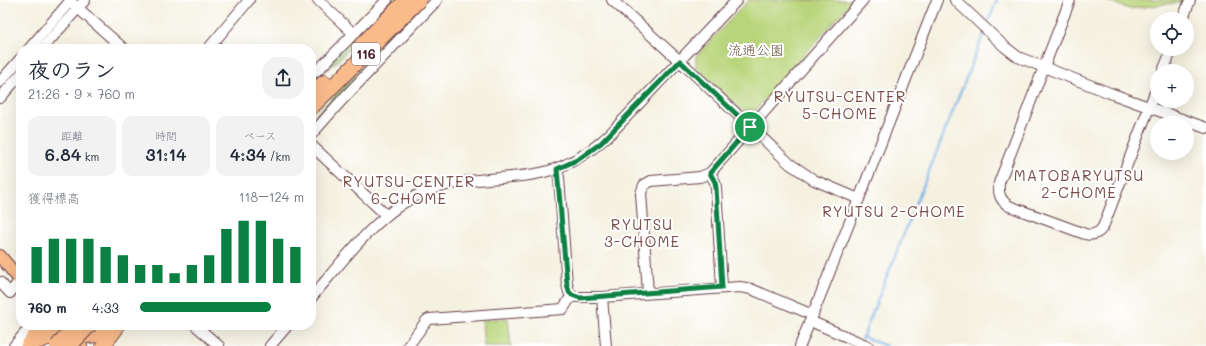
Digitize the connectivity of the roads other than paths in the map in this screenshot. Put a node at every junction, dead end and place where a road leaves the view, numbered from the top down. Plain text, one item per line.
1 (71, 0) edge
2 (249, 0) edge
3 (318, 0) edge
4 (387, 0) edge
5 (406, 0) edge
6 (419, 0) edge
7 (437, 0) edge
8 (612, 0) edge
9 (737, 0) edge
10 (863, 0) edge
11 (937, 0) edge
12 (955, 0) edge
13 (1070, 0) edge
14 (1190, 0) edge
15 (81, 4) edge
16 (1186, 12) edge
17 (354, 34) junction
18 (33, 44) edge
19 (46, 44) edge
20 (119, 44) edge
21 (212, 44) edge
22 (680, 61) junction
23 (16, 64) edge
24 (1044, 68) junction
25 (316, 71) edge
26 (16, 80) edge
27 (0, 82) edge
28 (328, 85) junction
29 (316, 91) edge
30 (0, 98) edge
31 (316, 101) edge
32 (316, 103) edge
33 (1149, 107) junction
34 (750, 127) junction
35 (1206, 128) edge
36 (316, 129) edge
37 (316, 150) edge
38 (557, 169) junction
39 (710, 173) junction
40 (859, 199) junction
41 (386, 215) junction
42 (0, 256) edge
43 (16, 276) edge
44 (0, 282) edge
45 (16, 286) edge
46 (722, 287) junction
47 (316, 292) edge
48 (648, 293) junction
49 (572, 295) junction
50 (602, 297) junction
51 (811, 318) junction
52 (39, 330) edge
53 (67, 330) edge
54 (84, 330) edge
55 (107, 330) edge
56 (115, 330) edge
57 (201, 330) edge
58 (284, 330) edge
59 (75, 338) edge
60 (28, 341) edge
61 (14, 346) edge
62 (57, 346) edge
63 (103, 346) edge
64 (219, 346) edge
65 (270, 346) edge
66 (408, 346) edge
67 (606, 346) edge
68 (800, 346) edge
69 (868, 346) edge

1 - 15 street
1 - 18 street
2 - 21 street
3 - 17 street
4 - 17 street
5 - 28 highway, 116
6 - 28 highway, 116
7 - 36 street
8 - 22 street
9 - 22 street
10 - 34 street
11 - 40 street
12 - 24 street
13 - 24 street
14 - 16 street
15 - 19 street
15 - 20 street
17 - 25 street
22 - 34 street
22 - 38 street
23 - 27 street
24 - 33 street
24 - 33 street
26 - 30 street
28 - 29 highway
28 - 31 highway, 116
28 - 32 highway
33 - 35 street
34 - 39 street
34 - 40 street
37 - 41 street
38 - 41 street
38 - 49 street
39 - 46 street
39 - 48 street
40 - 51 street
41 - 47 street
42 - 43 main road
44 - 45 street
46 - 48 street
46 - 51 street
48 - 50 street
49 - 50 street
49 - 66 street
50 - 67 street
51 - 68 street
51 - 69 street
52 - 60 highway
53 - 59 main road
54 - 59 highway, bridge
55 - 59 highway
56 - 63 highway
57 - 64 street
58 - 65 street
59 - 60 highway
59 - 62 highway, bridge
60 - 61 street

